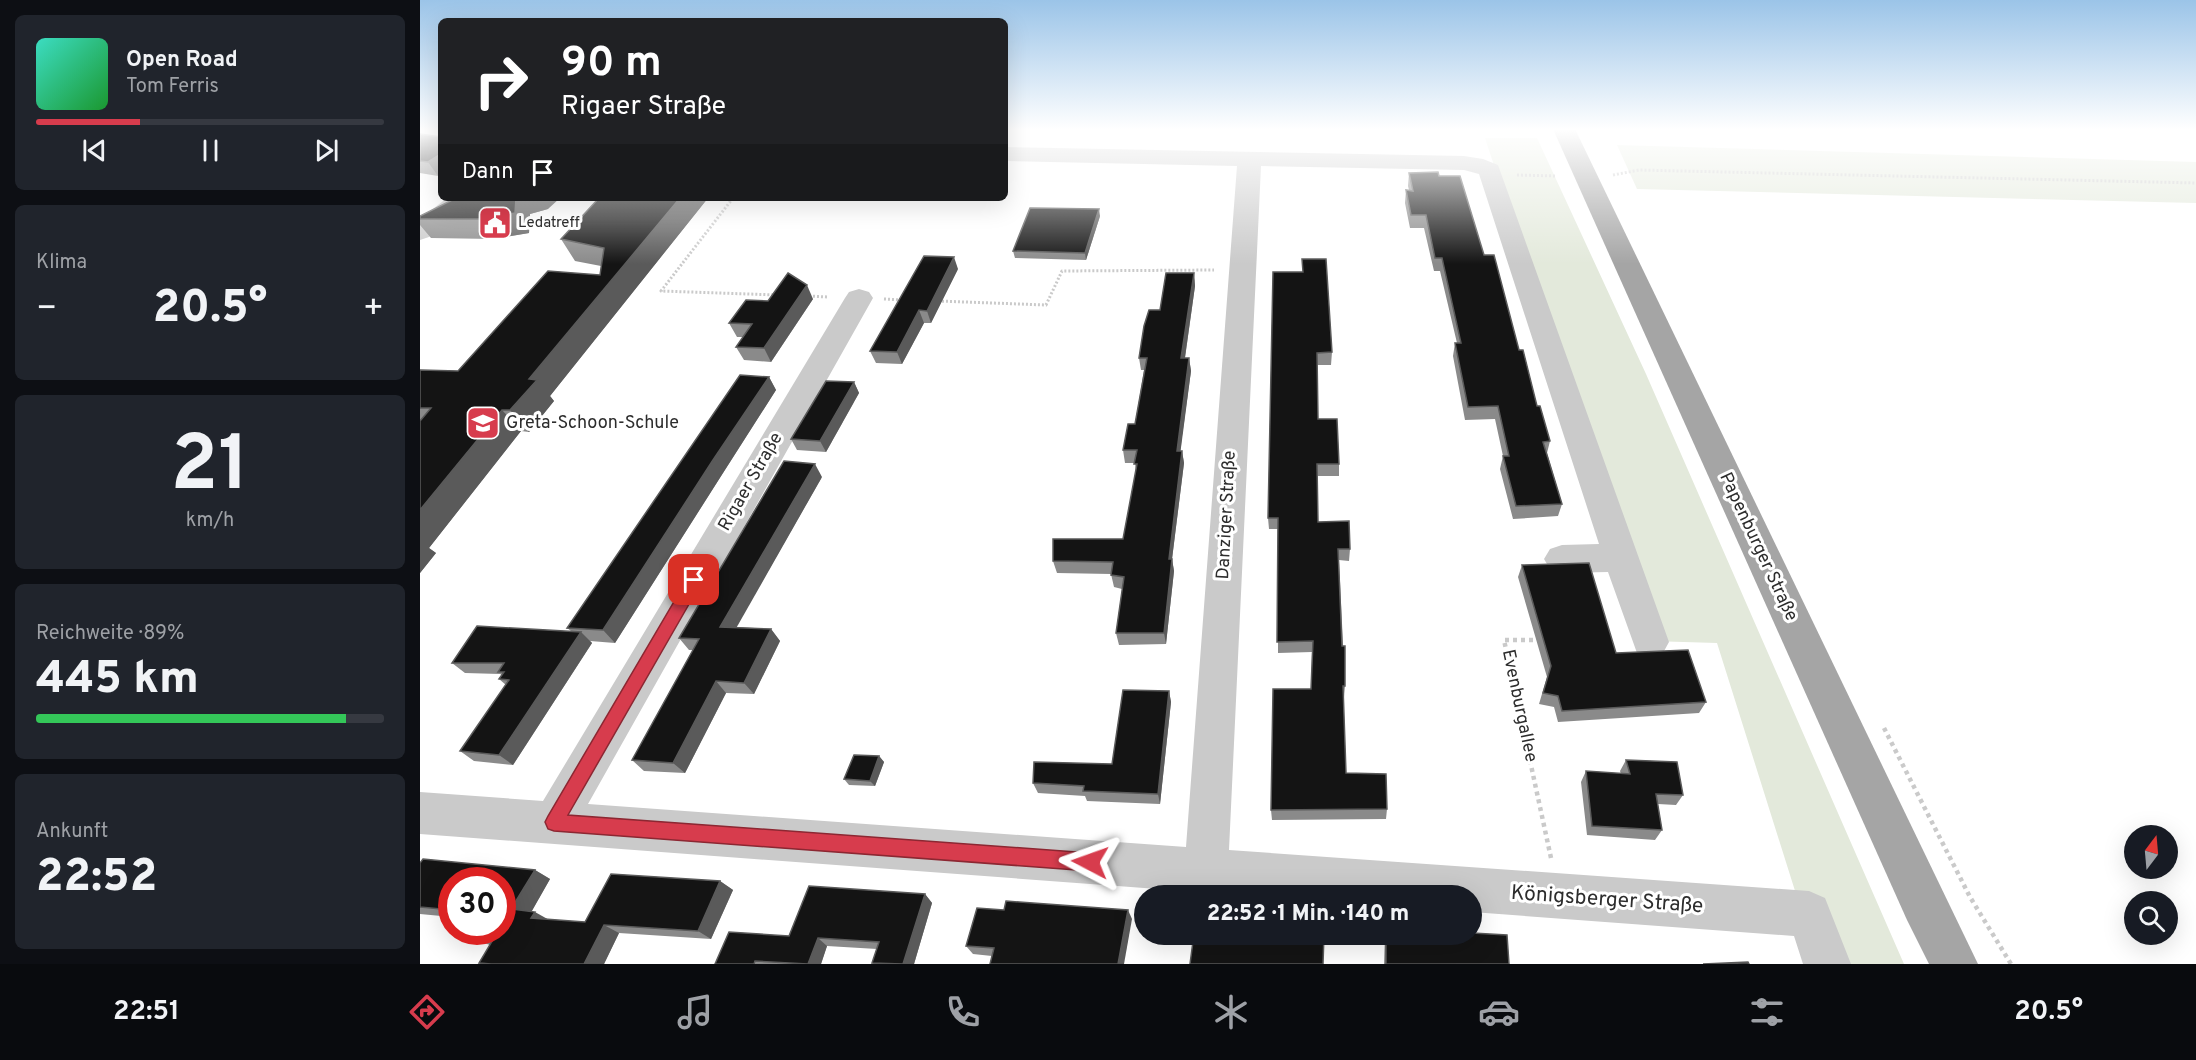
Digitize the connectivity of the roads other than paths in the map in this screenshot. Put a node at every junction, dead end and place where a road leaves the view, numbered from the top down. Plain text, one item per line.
1 (1249, 174) edge
2 (1493, 174) edge
3 (1585, 174) edge
4 (458, 201) edge
5 (420, 232) edge
6 (859, 298) road end
7 (1622, 558) junction
8 (1562, 559) dead end
9 (1650, 642) dead end
10 (420, 813) edge
11 (554, 822) junction
12 (1206, 870) junction
13 (1827, 964) edge
14 (1954, 964) edge

1 - 12 street, Danziger Straße
2 - 7 street
3 - 14 main road, Papenburger Straße
4 - 5 street
6 - 11 street, Rigaer Straße
7 - 8 street
7 - 9 street
10 - 11 street, Königsberger Straße
11 - 12 street, Königsberger Straße
12 - 13 street, Königsberger Straße

